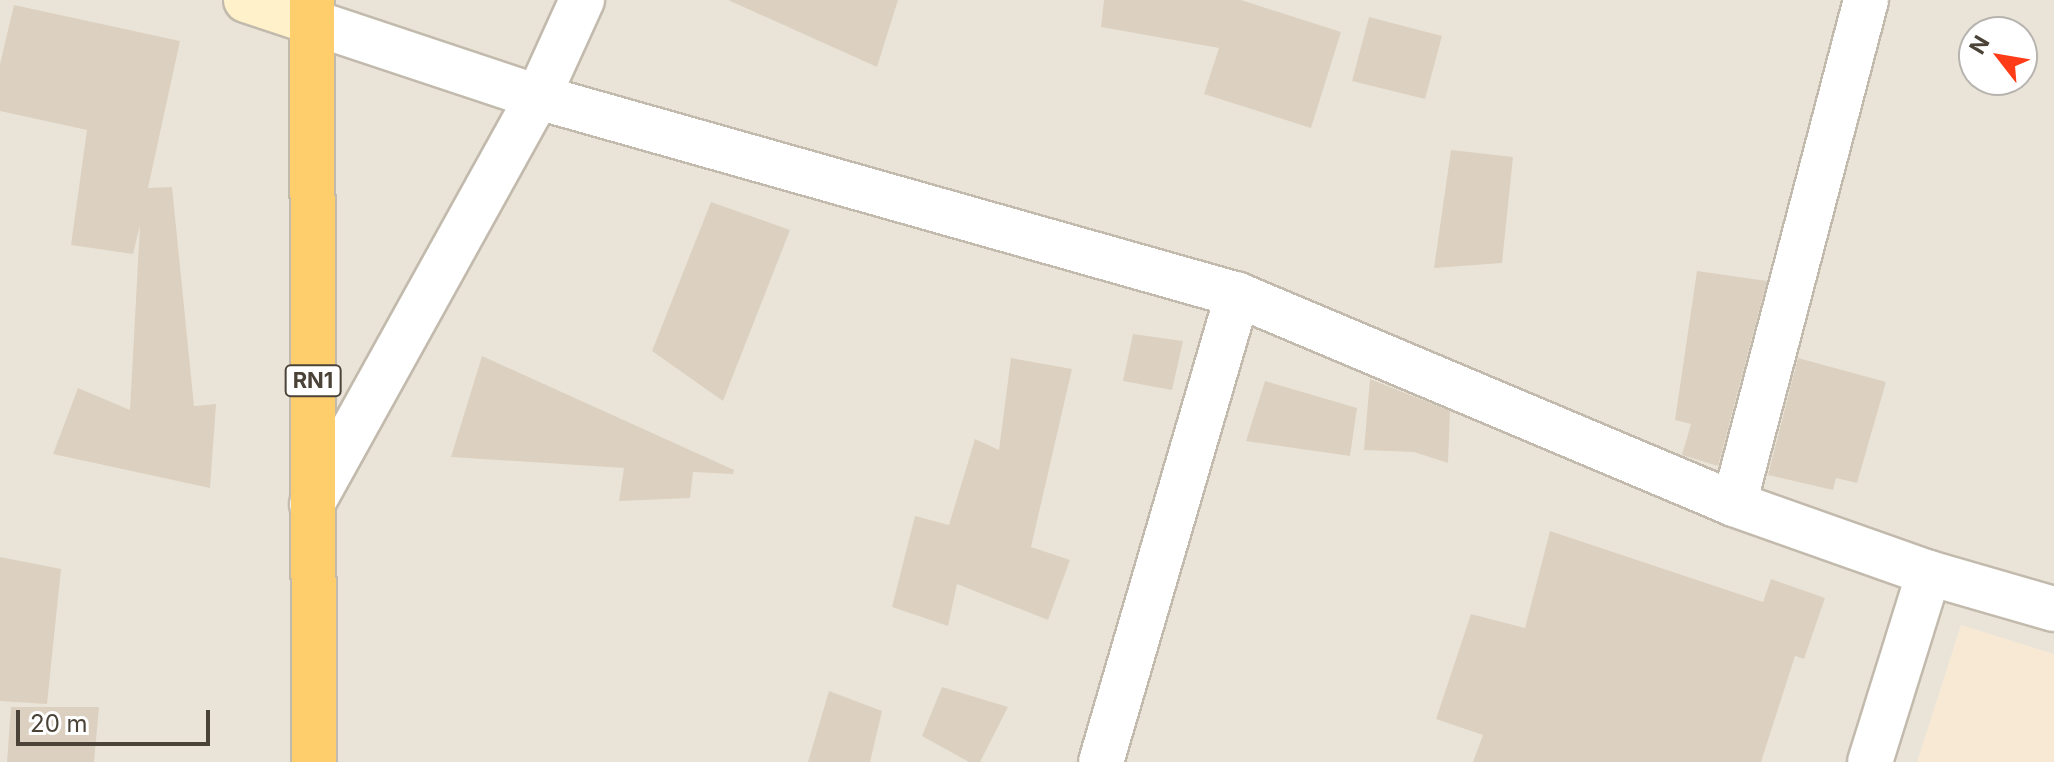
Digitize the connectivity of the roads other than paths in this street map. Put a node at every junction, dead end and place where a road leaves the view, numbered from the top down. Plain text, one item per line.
1 (246, 0) edge
2 (582, 0) edge
3 (1866, 0) edge
4 (312, 11) edge
5 (538, 97) junction
6 (1238, 295) junction
7 (312, 504) junction
8 (1734, 504) junction
9 (1929, 573) junction
10 (2054, 609) edge
11 (314, 762) edge
12 (1101, 762) edge
13 (1870, 762) edge

1 - 4 main road
2 - 5 street
3 - 8 street
4 - 5 street
4 - 7 highway, RN1
5 - 6 street
5 - 7 street
6 - 8 street
6 - 12 street
7 - 11 highway, RN1
8 - 9 street
9 - 10 street
9 - 13 street

